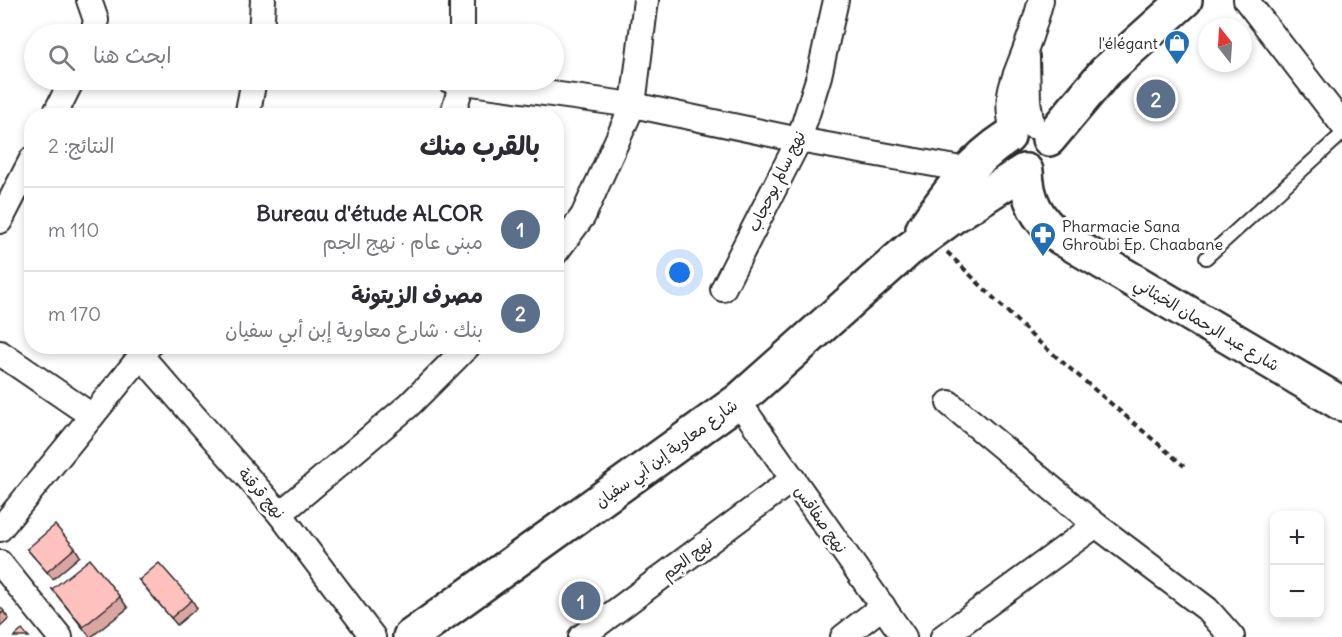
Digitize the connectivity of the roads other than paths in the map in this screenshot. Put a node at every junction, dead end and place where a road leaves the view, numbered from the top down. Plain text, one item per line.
1 (88, 0) edge
2 (263, 0) edge
3 (462, 0) edge
4 (646, 0) edge
5 (836, 0) edge
6 (1041, 0) edge
7 (1185, 0) edge
8 (1246, 0) edge
9 (95, 24) edge
10 (262, 24) edge
11 (462, 24) edge
12 (67, 90) edge
13 (252, 90) edge
14 (456, 90) edge
15 (528, 90) edge
16 (633, 105) junction
17 (58, 108) edge
18 (249, 108) edge
19 (453, 108) edge
20 (1342, 124) edge
21 (1342, 134) edge
22 (799, 140) junction
23 (1029, 146) junction
24 (967, 170) junction
25 (24, 174) edge
26 (1036, 213) junction
27 (0, 221) edge
28 (930, 233) junction
29 (564, 241) edge
30 (1073, 244) junction
31 (1206, 258) dead end
32 (723, 289) dead end
33 (0, 353) edge
34 (143, 354) edge
35 (147, 354) edge
36 (460, 354) edge
37 (738, 401) junction
38 (949, 403) dead end
39 (1342, 404) edge
40 (92, 416) junction
41 (793, 479) junction
42 (280, 514) junction
43 (1096, 525) junction
44 (0, 529) edge
45 (0, 563) edge
46 (883, 606) junction
47 (60, 637) edge
48 (373, 637) edge
49 (410, 637) edge
50 (581, 637) edge
51 (843, 637) edge
52 (904, 637) edge
53 (943, 637) edge
54 (1232, 637) edge

1 - 9 street
2 - 10 street
3 - 11 street
4 - 16 street
5 - 22 street, نهج سالم بوحجاب
6 - 23 street
7 - 23 main road, شارع معاوية إبن أبي سفيان
8 - 20 street
12 - 17 street
13 - 18 street
14 - 19 street
15 - 16 street
16 - 22 street
16 - 29 street
21 - 31 lane
22 - 24 street
22 - 32 street, نهج سالم بوحجاب
23 - 24 main road, شارع معاوية إبن أبي سفيان
23 - 26 main road
23 - 28 main road, شارع معاوية إبن أبي سفيان
23 - 30 main road
24 - 28 main road, شارع معاوية إبن أبي سفيان
25 - 27 street
26 - 28 main road
26 - 30 main road, شارع عبد الرحمان الخبثاني
28 - 37 main road, شارع معاوية إبن أبي سفيان
30 - 39 main road, شارع عبد الرحمان الخبثاني
33 - 40 street
34 - 40 street
35 - 42 street, نهج قرقنة
36 - 42 street
37 - 41 street, نهج صفاقس
37 - 49 main road, شارع معاوية إبن أبي سفيان
38 - 43 street
40 - 44 street
41 - 46 street, نهج صفاقس
41 - 50 street, نهج الجم
42 - 48 street, نهج قرقنة
43 - 53 street
43 - 54 street
45 - 47 street
46 - 51 street
46 - 52 street, نهج صفاقس

